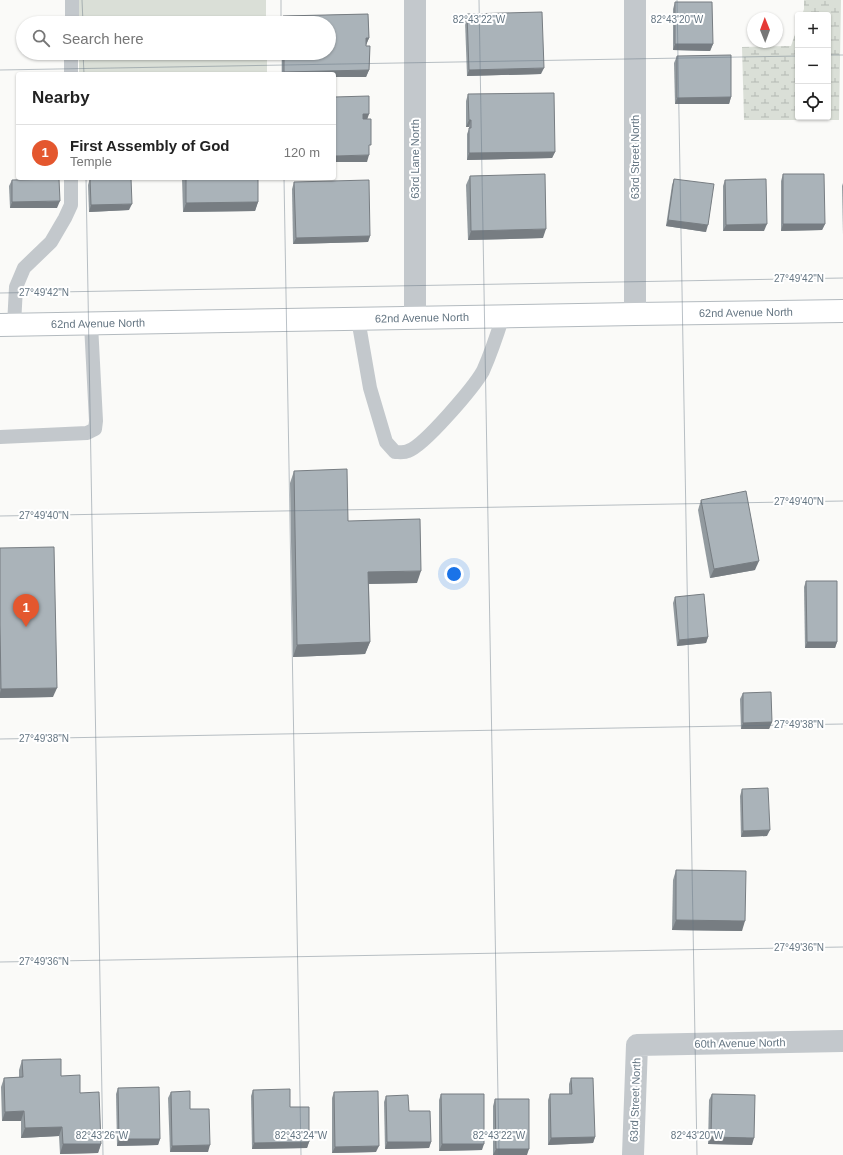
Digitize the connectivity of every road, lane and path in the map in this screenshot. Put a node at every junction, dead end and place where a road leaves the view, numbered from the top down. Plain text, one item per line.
1 (72, 0) edge
2 (415, 0) edge
3 (635, 0) edge
4 (72, 16) edge
5 (72, 60) edge
6 (71, 72) edge
7 (71, 180) edge
8 (843, 311) edge
9 (635, 314) junction
10 (503, 316) junction
11 (416, 318) junction
12 (358, 319) junction
13 (91, 324) junction
14 (7, 325) edge
15 (0, 437) edge
16 (843, 1041) edge
17 (637, 1045) joint
18 (633, 1155) edge

1 - 4 lane
2 - 11 street, 63rd Lane North
3 - 9 street, 63rd Street North
5 - 6 lane
7 - 14 lane
8 - 9 street, 62nd Avenue North
9 - 10 street, 62nd Avenue North
10 - 11 street, 62nd Avenue North
10 - 12 lane
11 - 12 street, 62nd Avenue North
12 - 13 street, 62nd Avenue North
13 - 14 street, 62nd Avenue North
13 - 15 lane
16 - 17 street, 60th Avenue North
17 - 18 street, 63rd Street North

